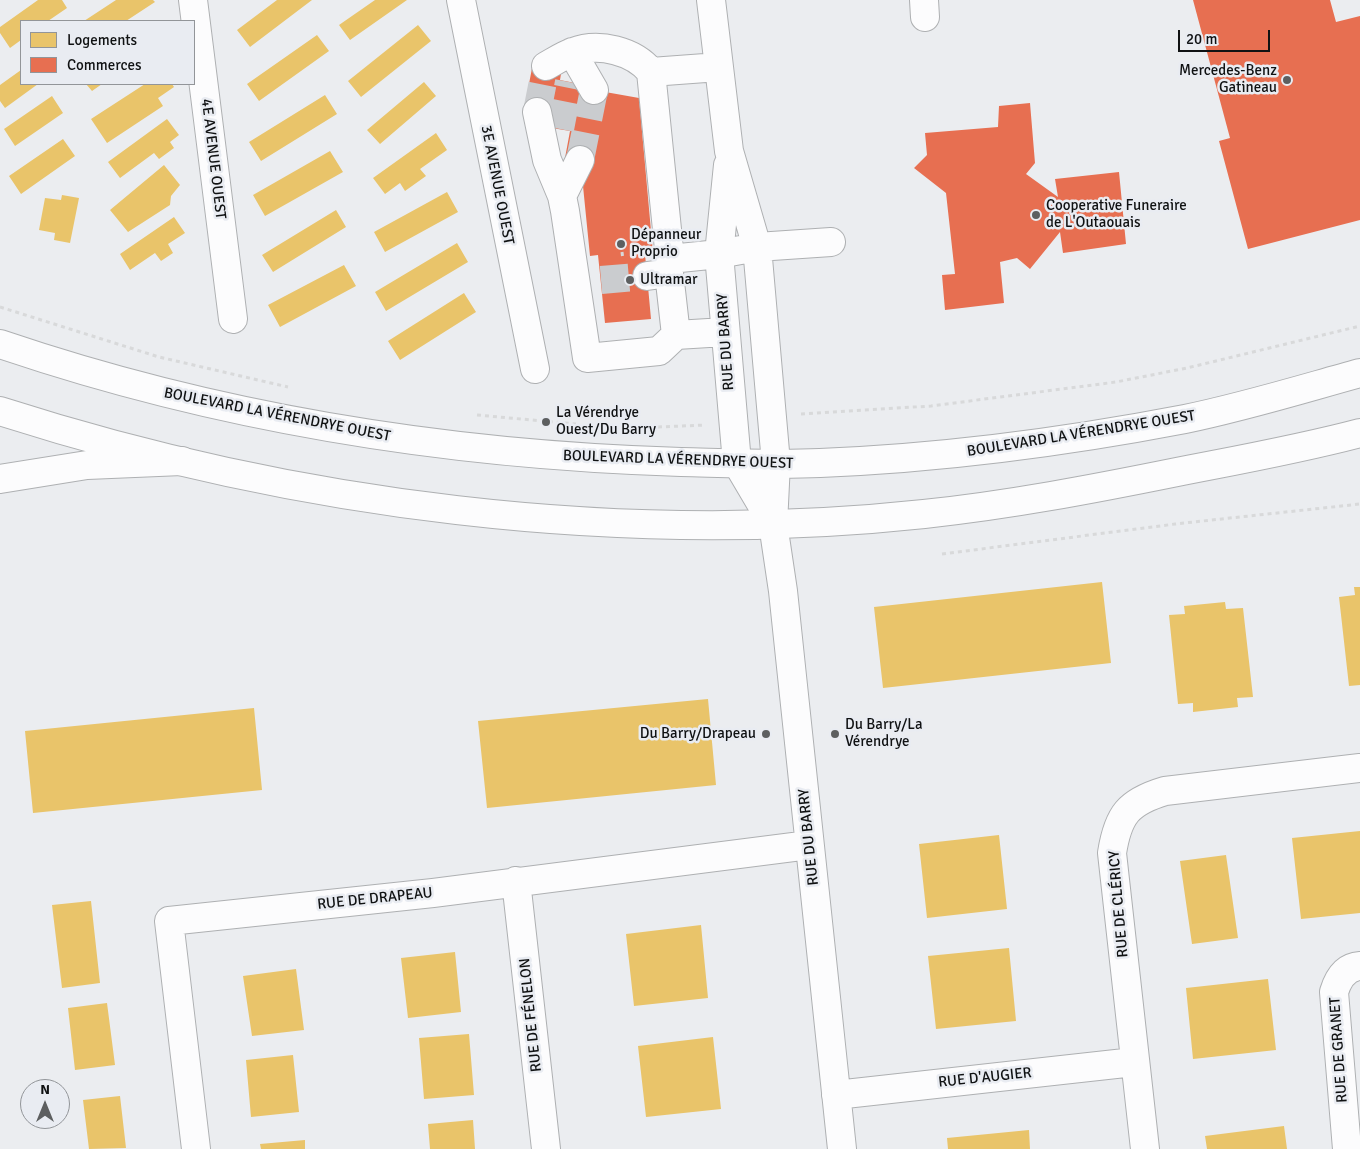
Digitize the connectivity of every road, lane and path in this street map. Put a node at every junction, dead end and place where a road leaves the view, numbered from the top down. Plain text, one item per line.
1 (194, 0) edge
2 (461, 0) edge
3 (711, 0) edge
4 (572, 52) junction
5 (546, 66) dead end
6 (719, 67) junction
7 (651, 72) junction
8 (582, 86) tunnel mouth
9 (537, 112) tunnel mouth
10 (560, 129) tunnel mouth
11 (729, 151) junction
12 (547, 160) junction
13 (580, 160) tunnel mouth
14 (562, 196) junction
15 (831, 242) dead end
16 (757, 247) junction
17 (719, 254) junction
18 (662, 269) junction
19 (0, 307) edge
20 (233, 319) dead end
21 (1360, 326) edge
22 (725, 332) junction
23 (676, 335) junction
24 (0, 344) edge
25 (535, 369) dead end
26 (1360, 373) edge
27 (291, 387) dead end
28 (0, 411) edge
29 (794, 414) dead end
30 (475, 415) dead end
31 (583, 425) dead end
32 (696, 425) dead end
33 (632, 428) dead end
34 (1360, 433) edge
35 (182, 461) junction
36 (736, 463) junction
37 (776, 463) junction
38 (0, 479) edge
39 (1360, 504) edge
40 (773, 524) junction
41 (942, 554) dead end
42 (1360, 768) edge
43 (809, 845) junction
44 (516, 881) junction
45 (1360, 966) edge
46 (1134, 1062) junction
47 (836, 1095) junction
48 (196, 1149) edge
49 (546, 1149) edge
50 (842, 1149) edge
51 (1145, 1149) edge
52 (1346, 1149) edge

1 - 20 main road, 4E AVENUE OUEST
2 - 25 main road, 3E AVENUE OUEST
3 - 6 main road, RUE DU BARRY
4 - 5 main road
4 - 7 main road
4 - 8 main road
6 - 7 main road
6 - 11 main road, RUE DU BARRY
7 - 18 main road
9 - 12 main road
10 - 12 main road
11 - 16 main road, RUE DU BARRY
11 - 17 main road, RUE DU BARRY
12 - 14 main road
13 - 14 main road
14 - 23 main road
15 - 16 main road
16 - 17 main road
16 - 37 main road, RUE DU BARRY
17 - 18 main road
17 - 22 main road, RUE DU BARRY
18 - 23 main road
19 - 27 path, BOULEVARD LA VÉRENDRYE OUEST
21 - 29 path
22 - 23 main road
22 - 36 main road, RUE DU BARRY
24 - 36 main road, BOULEVARD LA VÉRENDRYE OUEST
26 - 37 main road, BOULEVARD LA VÉRENDRYE OUEST
28 - 35 main road
30 - 31 path
32 - 33 path, BOULEVARD LA VÉRENDRYE OUEST
34 - 40 main road
35 - 38 main road
35 - 40 main road
36 - 37 main road, BOULEVARD LA VÉRENDRYE OUEST
36 - 40 main road, RUE DU BARRY
37 - 40 main road, RUE DU BARRY
39 - 41 path
40 - 43 main road, RUE DU BARRY
42 - 46 main road, RUE DE CLÉRICY
43 - 44 main road, RUE DE DRAPEAU
43 - 47 main road, RUE DU BARRY
44 - 48 main road, RUE DE DRAPEAU
44 - 49 main road, RUE DE FÉNELON
45 - 52 main road, RUE DE GRANET
46 - 47 main road, RUE D'AUGIER
46 - 51 main road, RUE DE CLÉRICY
47 - 50 main road, RUE DU BARRY

